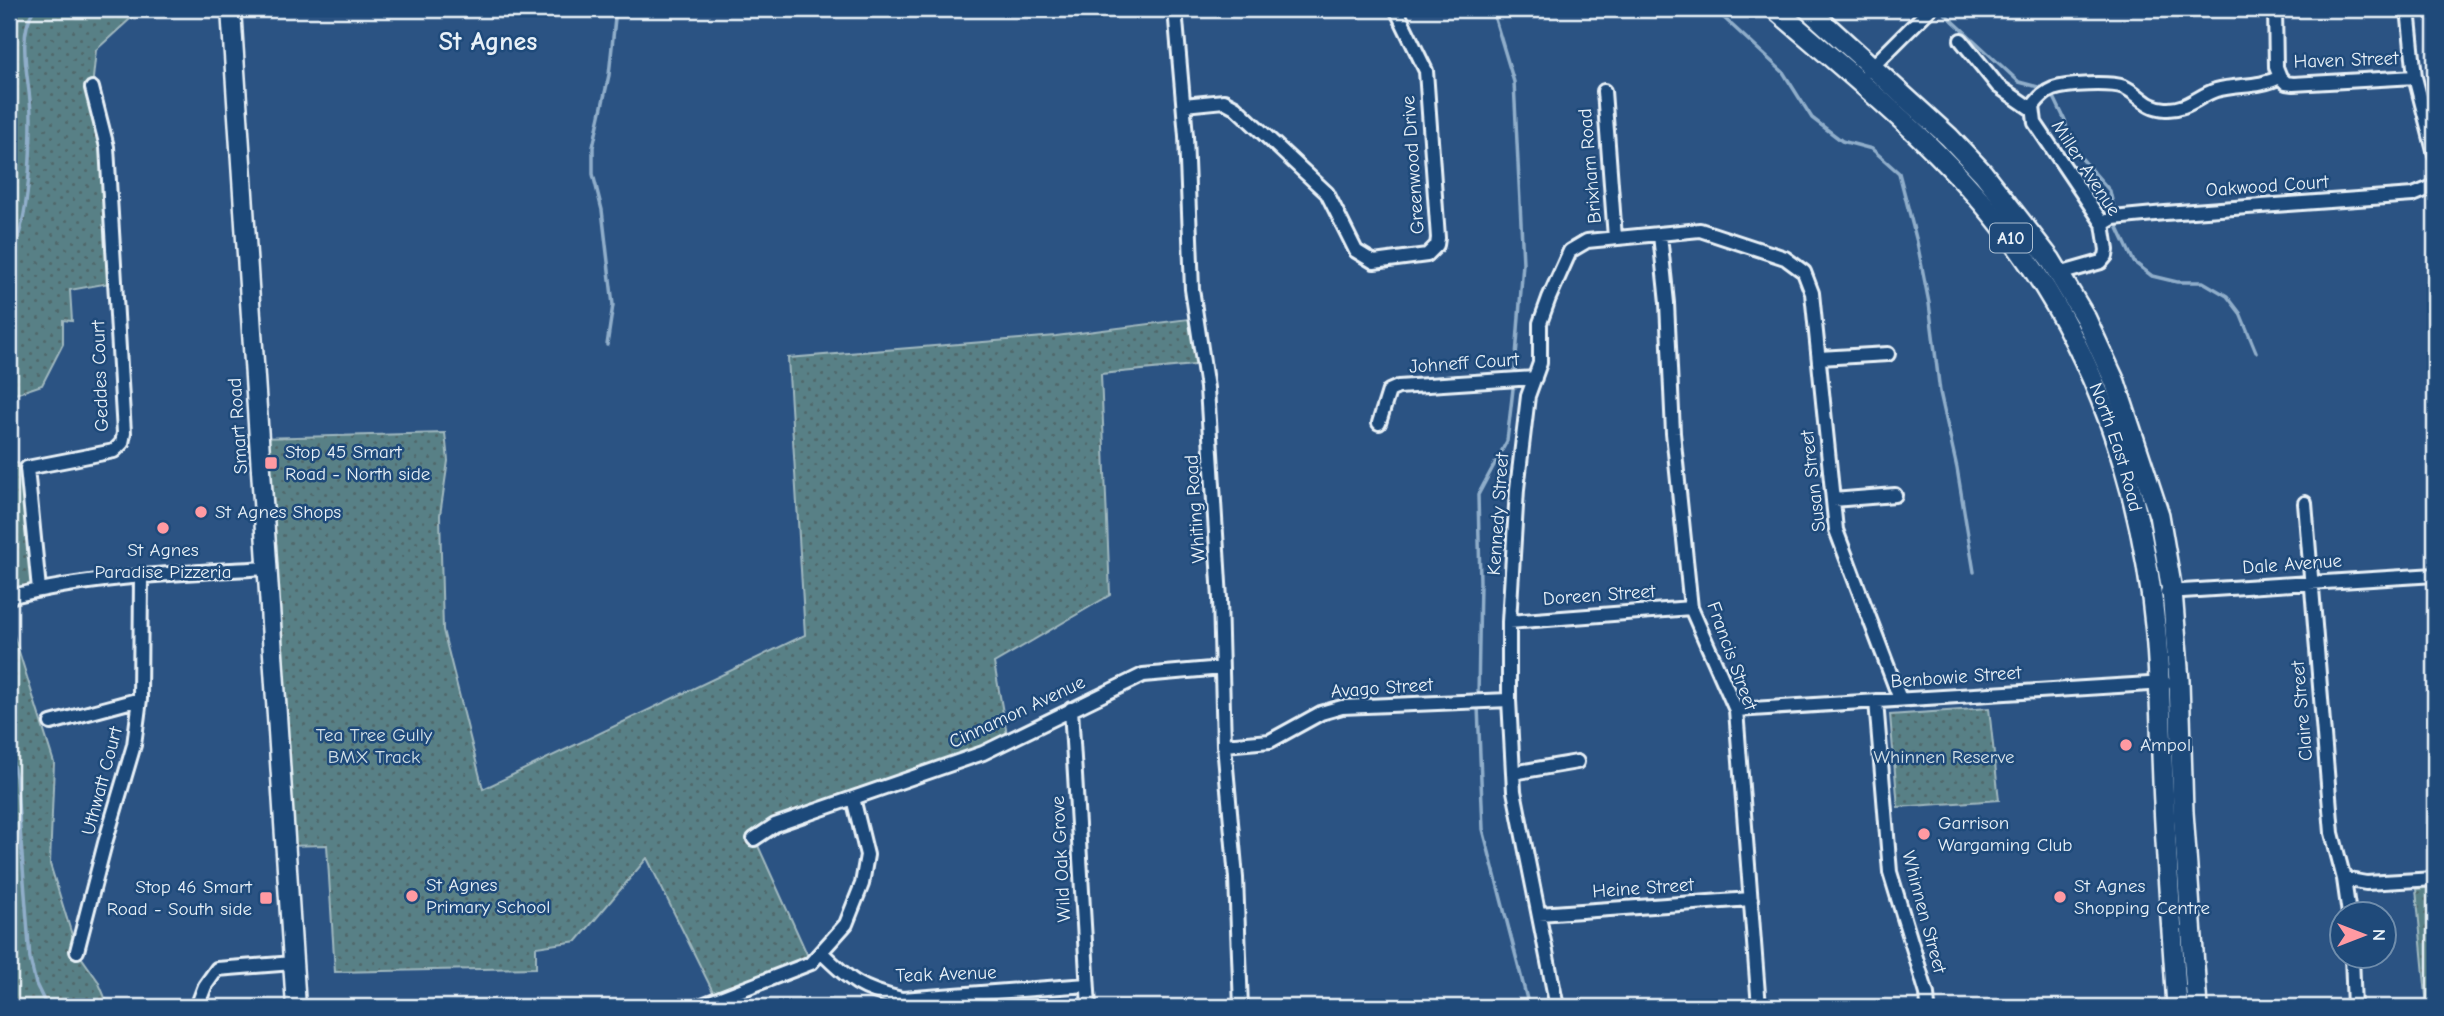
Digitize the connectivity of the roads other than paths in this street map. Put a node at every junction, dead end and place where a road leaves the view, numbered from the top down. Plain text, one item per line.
1 (232, 9) edge
2 (1175, 9) edge
3 (1396, 9) edge
4 (1776, 9) edge
5 (1808, 9) edge
6 (1930, 9) edge
7 (2275, 9) edge
8 (2409, 9) edge
9 (1962, 40) dead end
10 (1873, 66) junction
11 (2415, 76) junction
12 (2280, 77) junction
13 (1858, 81) junction
14 (92, 88) dead end
15 (1604, 91) dead end
16 (1184, 105) junction
17 (2033, 110) junction
18 (2435, 155) edge
19 (2435, 186) edge
20 (2113, 220) junction
21 (1660, 235) junction
22 (1615, 238) junction
23 (1785, 258) joint
24 (2059, 274) junction
25 (1888, 354) dead end
26 (1819, 358) junction
27 (1535, 378) junction
28 (1379, 423) dead end
29 (1895, 495) dead end
30 (1833, 500) junction
31 (2305, 503) dead end
32 (268, 568) junction
33 (2435, 575) edge
34 (141, 576) junction
35 (2311, 582) junction
36 (39, 589) junction
37 (2172, 591) junction
38 (2151, 593) junction
39 (9, 597) edge
40 (1691, 608) junction
41 (1509, 622) junction
42 (1222, 668) junction
43 (2179, 681) junction
44 (2159, 683) junction
45 (141, 699) junction
46 (1900, 699) junction
47 (1508, 700) junction
48 (1876, 701) junction
49 (1071, 709) junction
50 (1735, 710) junction
51 (51, 723) dead end
52 (1224, 745) junction
53 (1577, 762) dead end
54 (1513, 773) junction
55 (853, 797) junction
56 (754, 839) dead end
57 (2187, 877) junction
58 (2344, 878) junction
59 (2435, 879) edge
60 (1751, 899) junction
61 (2347, 900) edge
62 (1539, 914) junction
63 (2172, 929) junction
64 (77, 951) dead end
65 (821, 952) junction
66 (293, 963) junction
67 (2352, 970) edge
68 (1087, 985) junction
69 (197, 1007) edge
70 (296, 1007) edge
71 (697, 1007) edge
72 (1089, 1007) edge
73 (1241, 1007) edge
74 (1557, 1007) edge
75 (1759, 1007) edge
76 (1928, 1007) edge
77 (2177, 1007) edge
78 (2197, 1007) edge
79 (2354, 1007) edge

1 - 32 main road, Smart Road
2 - 16 street, Whiting Road
3 - 16 street, Greenwood Drive
4 - 13 main road, North East Road / A10
5 - 10 main road, North East Road / A10
6 - 10 street
7 - 12 street
8 - 11 street
9 - 17 street
10 - 13 street
10 - 24 main road, North East Road / A10
11 - 12 street, Haven Street
11 - 18 street
12 - 17 street, Miller Avenue
13 - 38 main road, North East Road / A10
14 - 36 street, Geddes Court
15 - 22 street, Brixham Road
16 - 42 street, Whiting Road
17 - 20 street, Miller Avenue
19 - 20 street, Oakwood Court
20 - 24 street, Miller Avenue
21 - 22 street, Kennedy Street
21 - 23 street, Kennedy Street
21 - 40 street, Francis Street
22 - 27 street, Kennedy Street
23 - 26 street, Susan Street
24 - 37 main road, North East Road / A10
25 - 26 street
26 - 30 street, Susan Street
27 - 28 street, Johneff Court
27 - 41 street, Kennedy Street
29 - 30 street
30 - 46 street, Susan Street
31 - 35 street, Claire Street
32 - 34 street
32 - 66 main road, Smart Road
33 - 35 street, Dale Avenue
34 - 36 street
34 - 45 street, Uthwatt Court
35 - 37 street, Dale Avenue
35 - 58 street, Claire Street
36 - 39 street
37 - 38 street, Dale Avenue
37 - 43 main road, North East Road / A10
38 - 44 main road, North East Road / A10
40 - 41 street, Doreen Street
40 - 50 street, Francis Street
41 - 47 street, Kennedy Street
42 - 49 street, Cinnamon Avenue
42 - 52 street, Whiting Road
43 - 44 street, Benbowie Street
43 - 57 main road, North East Road / A10
44 - 46 street, Benbowie Street
44 - 63 main road, North East Road / A10
45 - 51 street
45 - 64 street, Uthwatt Court
46 - 48 street, Benbowie Street
47 - 52 street, Avago Street
47 - 54 street, Kennedy Street
48 - 50 street, Benbowie Street
48 - 76 street, Whinnen Street
49 - 55 street, Cinnamon Avenue
49 - 68 street, Wild Oak Grove
50 - 60 street, Francis Street
52 - 73 street, Whiting Road
53 - 54 street
54 - 62 street, Kennedy Street
55 - 56 street, Cinnamon Avenue
55 - 65 street
57 - 63 main road
57 - 78 main road, North East Road / A10
58 - 59 street
58 - 61 street, Claire Street
60 - 62 street, Heine Street
60 - 75 street, Francis Street
62 - 74 street, Kennedy Street
63 - 77 main road, North East Road / A10
65 - 68 street, Teak Avenue
65 - 71 street
66 - 69 street
66 - 70 main road, Smart Road
67 - 79 street
68 - 72 street, Wild Oak Grove

